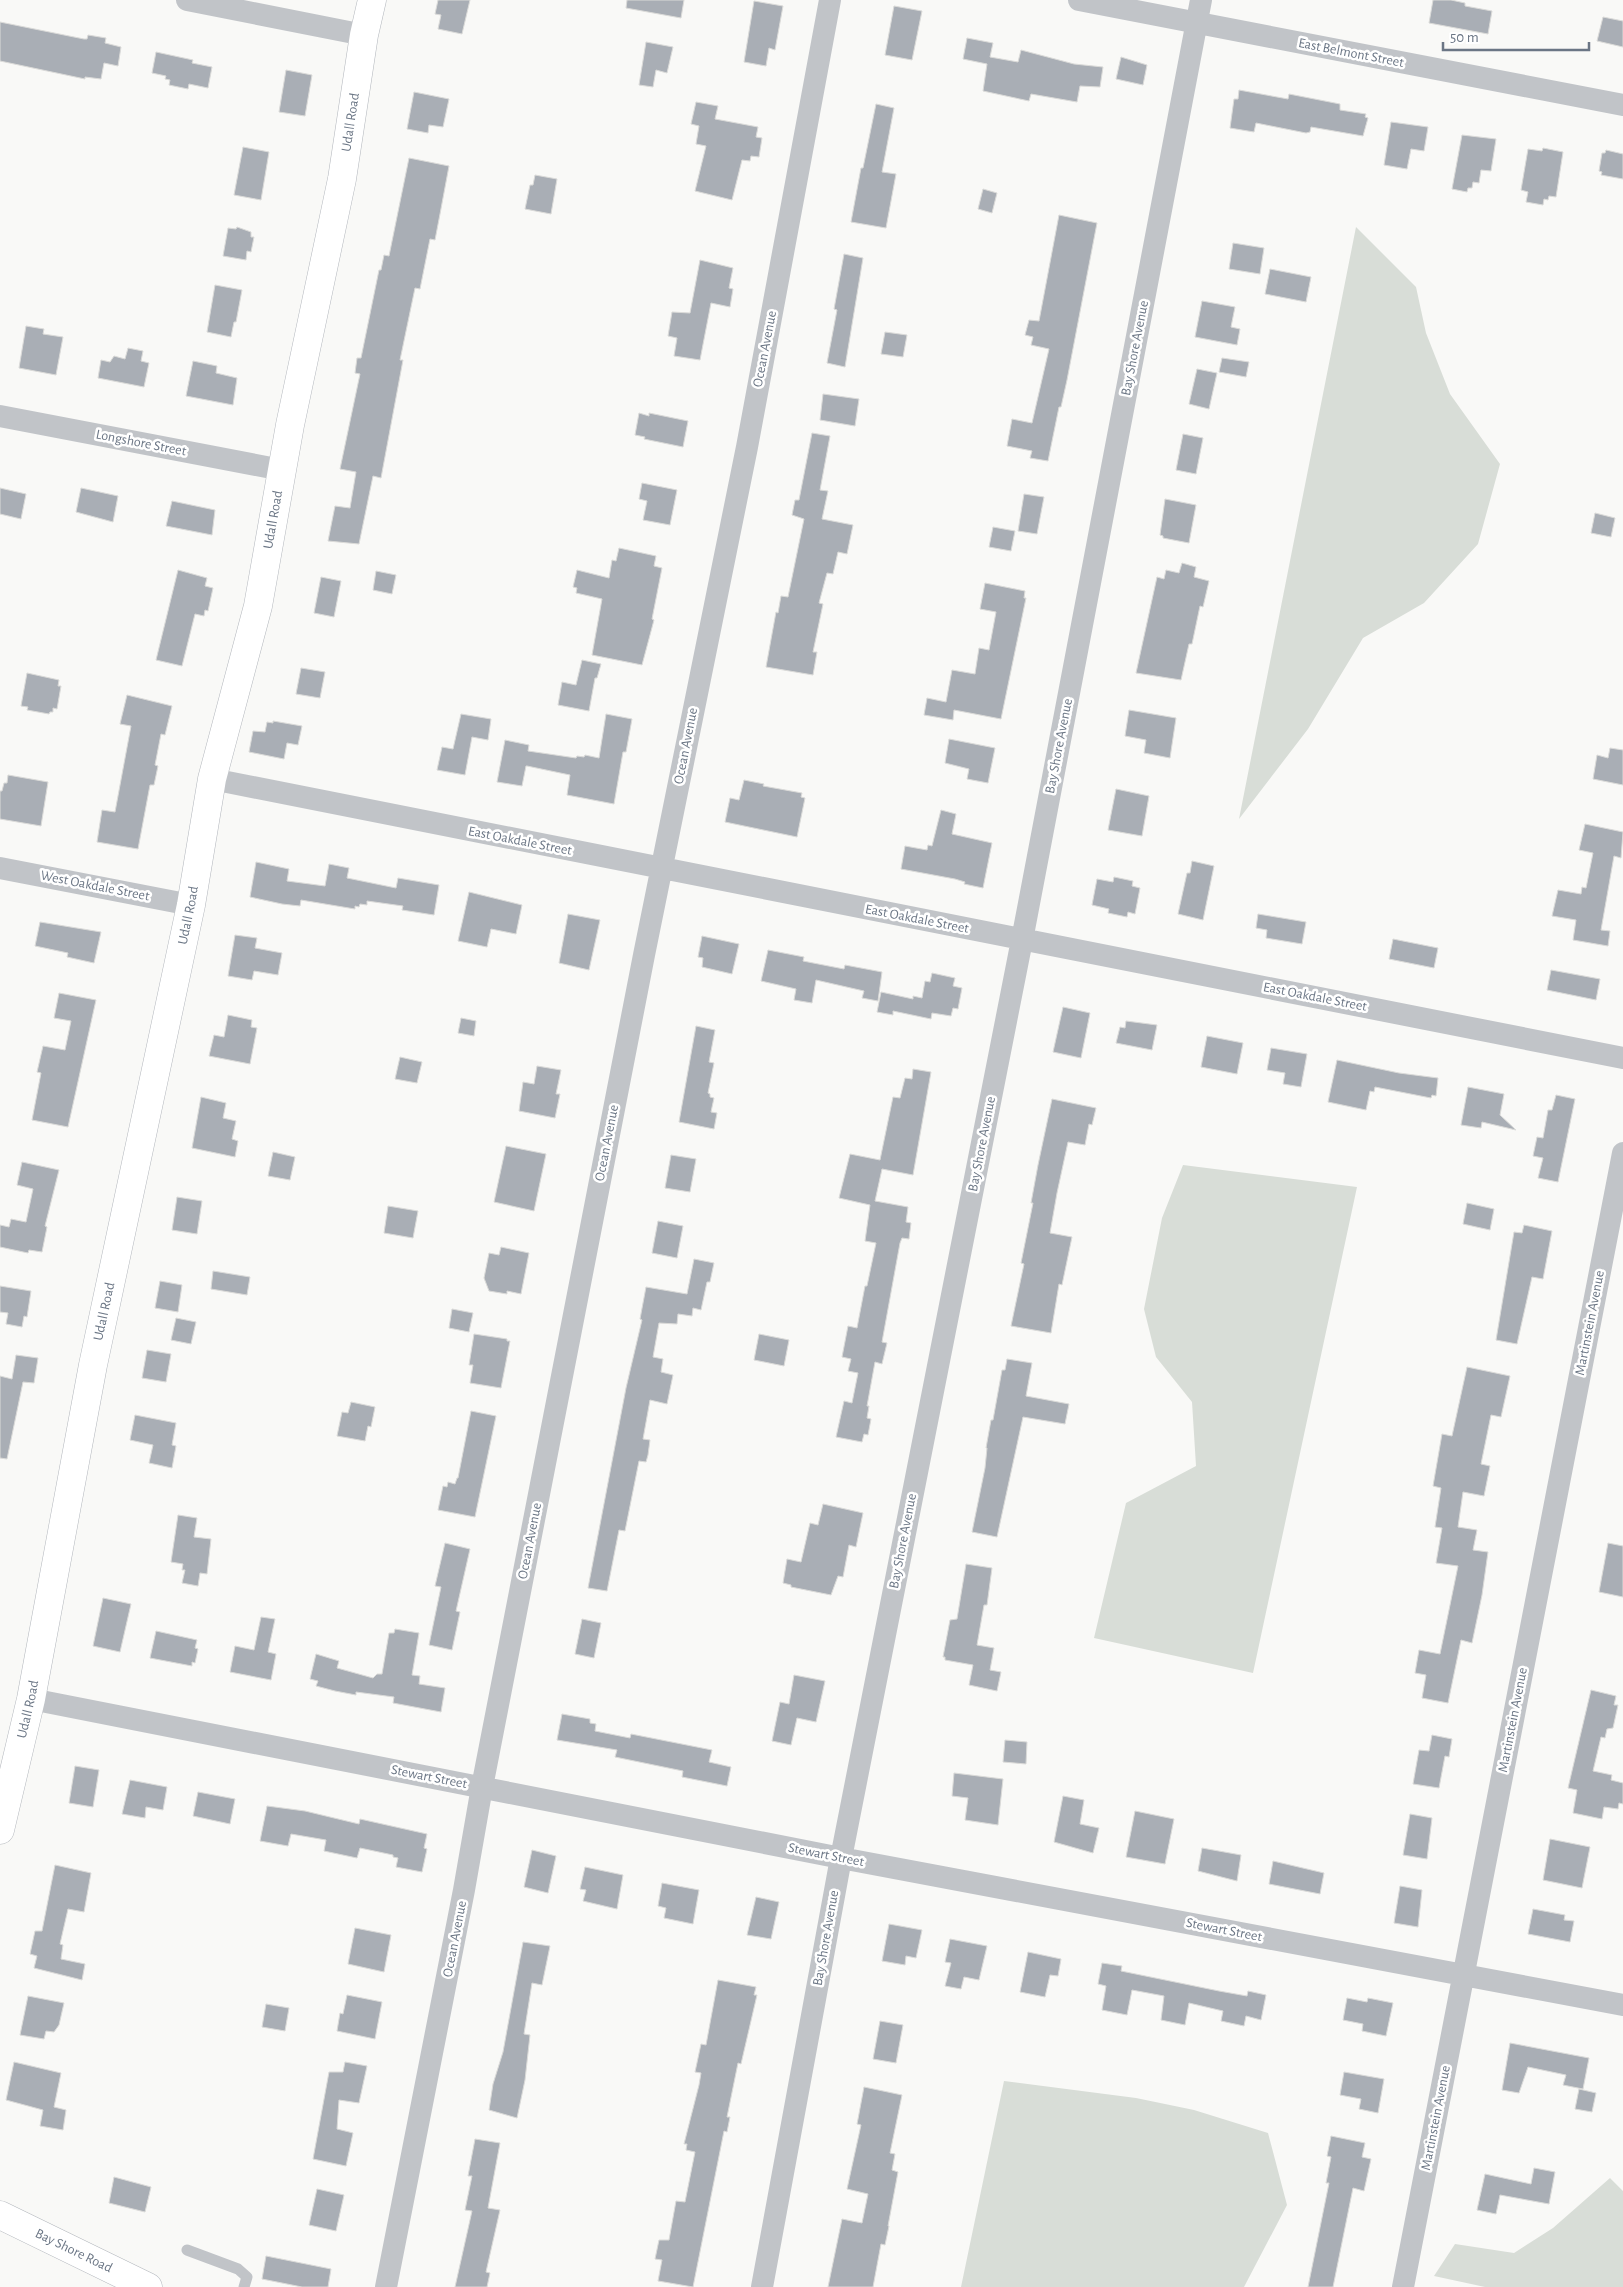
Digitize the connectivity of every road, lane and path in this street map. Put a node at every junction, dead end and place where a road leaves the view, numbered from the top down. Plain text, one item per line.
1 (187, 0) edge
2 (372, 0) edge
3 (830, 0) edge
4 (1079, 0) edge
5 (1201, 0) edge
6 (1197, 23) junction
7 (364, 35) junction
8 (1623, 105) edge
9 (0, 416) edge
10 (282, 470) junction
11 (212, 779) junction
12 (0, 868) edge
13 (662, 869) junction
14 (191, 904) junction
15 (1022, 940) junction
16 (1623, 1058) edge
17 (1623, 1153) edge
18 (31, 1699) junction
19 (482, 1787) junction
20 (0, 1830) edge
21 (841, 1858) junction
22 (1463, 1976) junction
23 (1623, 2005) edge
24 (0, 2215) edge
25 (186, 2250) dead end
26 (148, 2287) edge
27 (244, 2287) edge
28 (386, 2287) edge
29 (762, 2287) edge
30 (1403, 2287) edge

1 - 7 street
2 - 7 street, Udall Road
3 - 13 street, Ocean Avenue
4 - 6 street, East Belmont Street
5 - 6 street, Bay Shore Avenue
6 - 8 street, East Belmont Street
6 - 15 street, Bay Shore Avenue
7 - 10 street, Udall Road
9 - 10 street, Longshore Street
10 - 11 street, Udall Road
11 - 13 street, East Oakdale Street
11 - 14 street, Udall Road
12 - 14 street, West Oakdale Street
13 - 15 street, East Oakdale Street
13 - 19 street, Ocean Avenue
14 - 18 street, Udall Road
15 - 16 street, East Oakdale Street
15 - 21 street, Bay Shore Avenue
17 - 22 street, Martinstein Avenue
18 - 19 street, Stewart Street
18 - 20 street, Udall Road
19 - 21 street, Stewart Street
19 - 28 street, Ocean Avenue
21 - 22 street, Stewart Street
21 - 29 street, Bay Shore Avenue
22 - 23 street, Stewart Street
22 - 30 street, Martinstein Avenue
24 - 26 street, Bay Shore Road
25 - 27 lane

